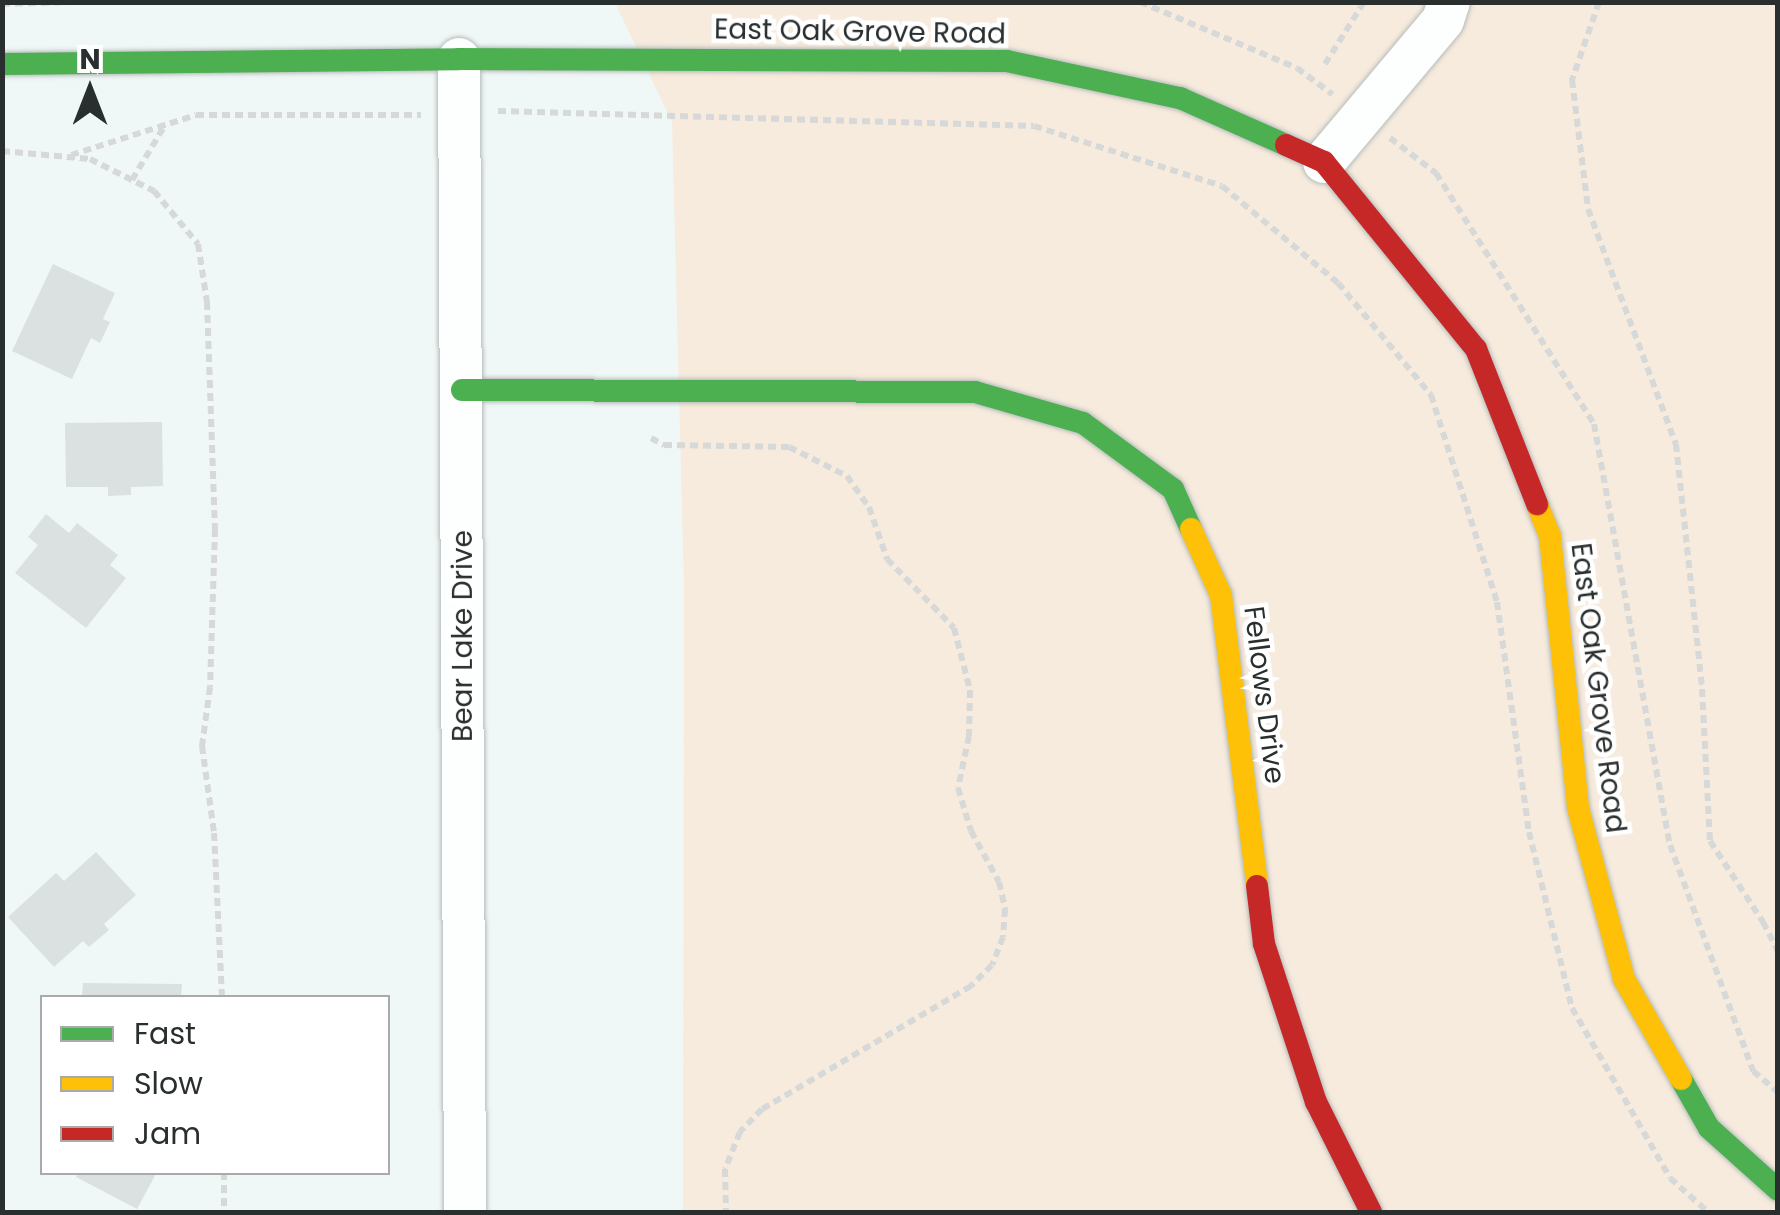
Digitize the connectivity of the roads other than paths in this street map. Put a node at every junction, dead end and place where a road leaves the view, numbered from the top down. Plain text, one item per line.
1 (1449, 2) edge
2 (459, 59) junction
3 (2, 64) edge
4 (1324, 162) junction
5 (462, 390) junction
6 (1778, 1190) edge
7 (465, 1212) edge
8 (1371, 1212) edge

1 - 4 street
2 - 3 street, East Oak Grove Road
2 - 4 street, East Oak Grove Road
2 - 5 street, Bear Lake Drive
4 - 6 street, East Oak Grove Road
5 - 7 street, Bear Lake Drive
5 - 8 street, Fellows Drive

